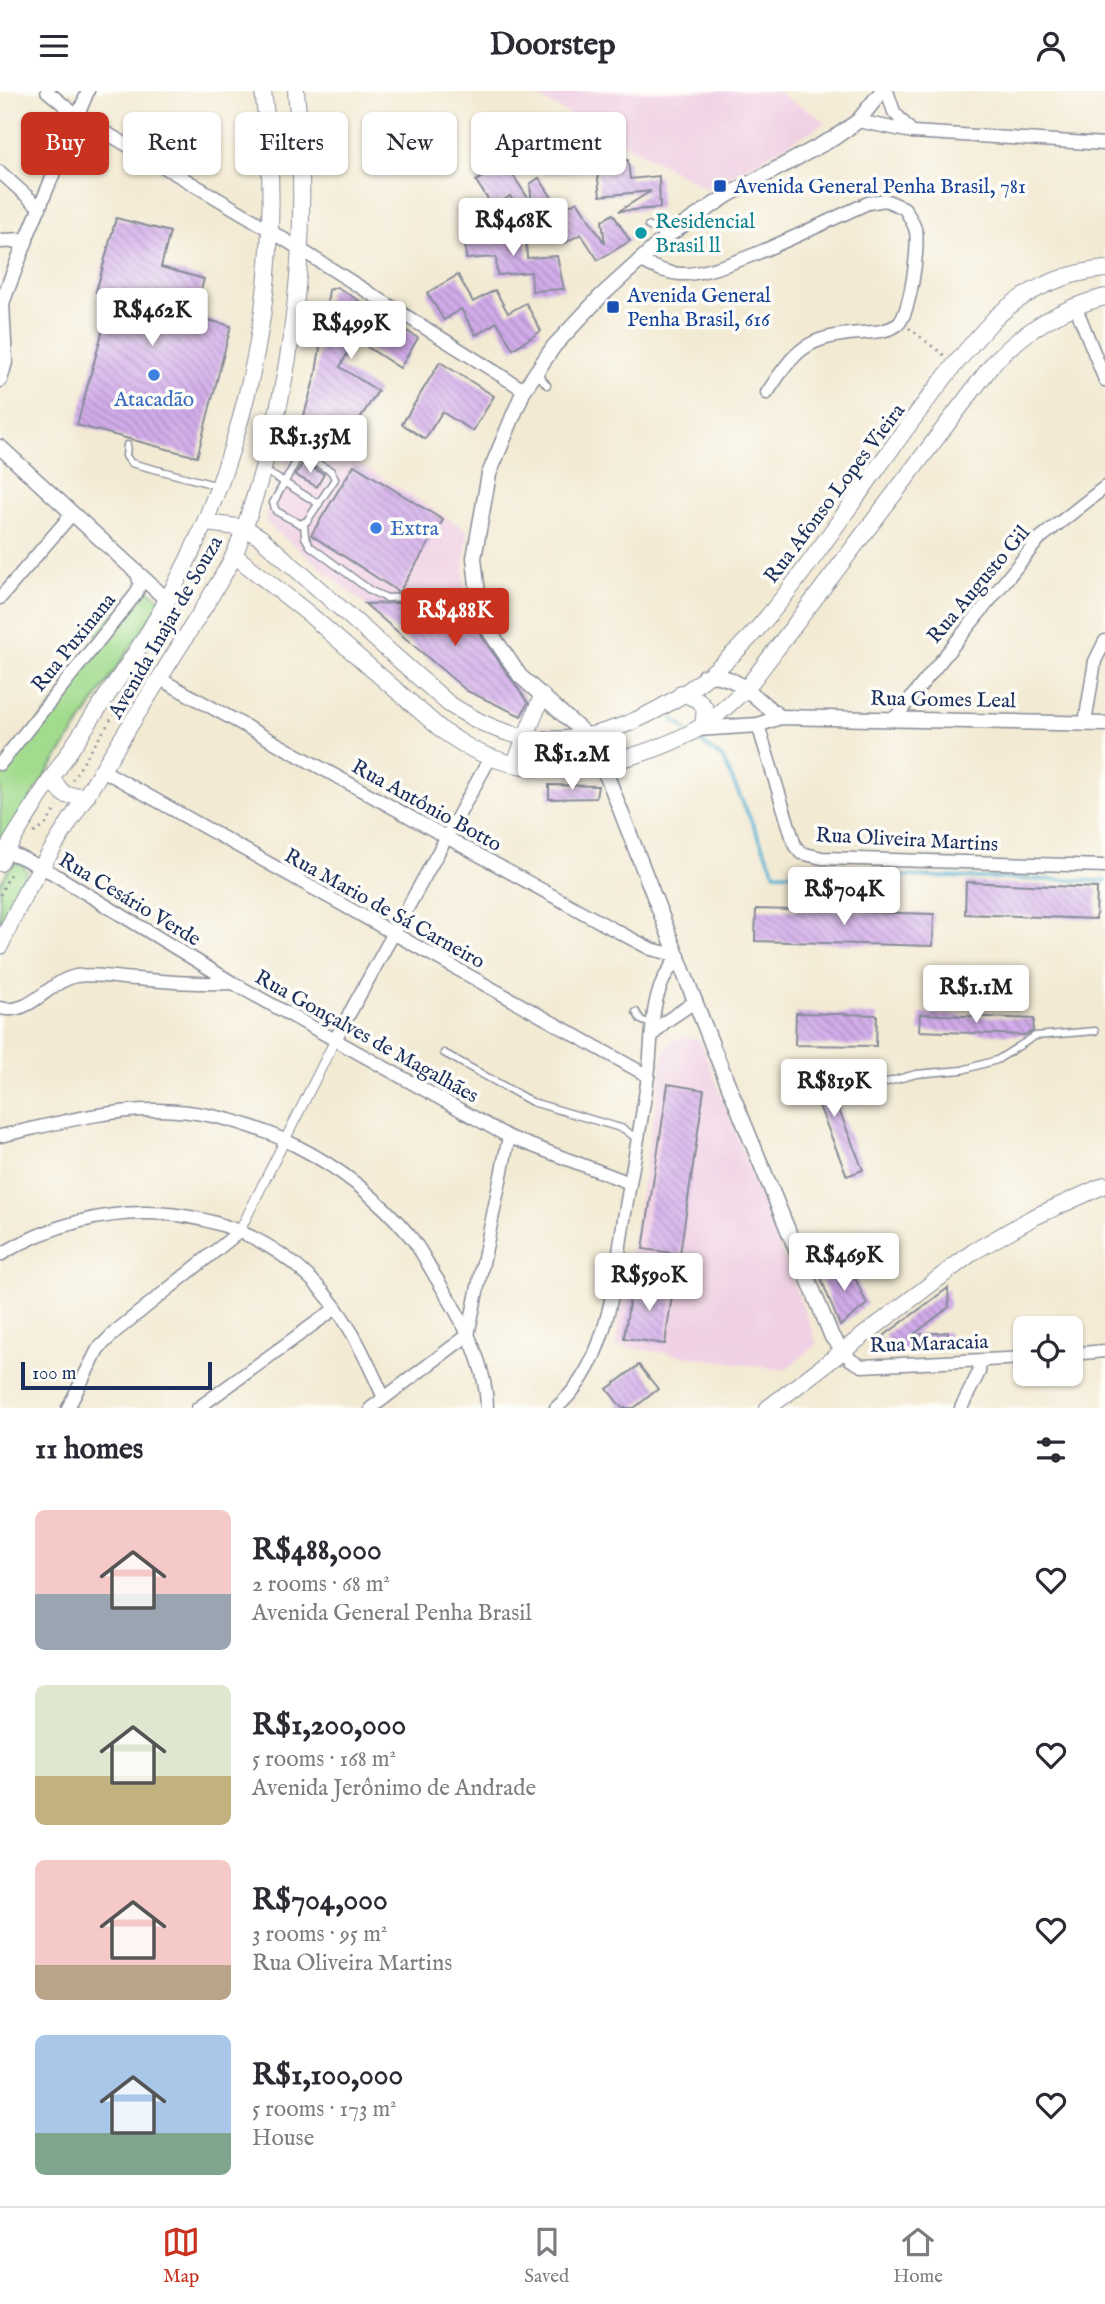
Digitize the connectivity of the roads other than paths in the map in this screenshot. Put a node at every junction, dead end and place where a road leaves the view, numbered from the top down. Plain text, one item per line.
1 (47, 91) edge
2 (88, 91) edge
3 (263, 91) edge
4 (296, 91) edge
5 (885, 91) edge
6 (72, 112) edge
7 (78, 112) edge
8 (858, 121) junction
9 (912, 132) junction
10 (109, 135) edge
11 (1105, 144) edge
12 (0, 172) edge
13 (53, 175) edge
14 (40, 208) junction
15 (648, 226) dead end
16 (270, 231) junction
17 (667, 236) junction
18 (26, 240) junction
19 (0, 241) edge
20 (302, 251) junction
21 (639, 260) junction
22 (1105, 269) edge
23 (1105, 297) edge
24 (1075, 305) junction
25 (536, 371) junction
26 (0, 380) edge
27 (1105, 380) edge
28 (547, 385) dead end
29 (524, 390) junction
30 (767, 393) dead end
31 (127, 445) dead end
32 (0, 447) edge
33 (263, 469) junction
34 (284, 482) junction
35 (219, 486) junction
36 (1105, 487) edge
37 (319, 504) junction
38 (72, 514) junction
39 (206, 523) junction
40 (304, 524) junction
41 (245, 528) junction
42 (234, 555) junction
43 (0, 577) edge
44 (138, 577) junction
45 (11, 585) junction
46 (477, 593) junction
47 (0, 598) edge
48 (166, 599) junction
49 (1105, 641) edge
50 (390, 652) junction
51 (371, 668) junction
52 (704, 676) junction
53 (160, 679) junction
54 (746, 689) junction
55 (682, 694) junction
56 (542, 696) junction
57 (780, 717) junction
58 (894, 719) junction
59 (1085, 723) junction
60 (1105, 724) edge
61 (758, 725) junction
62 (700, 727) junction
63 (585, 734) junction
64 (525, 736) junction
65 (490, 758) junction
66 (1, 763) edge
67 (514, 763) junction
68 (600, 764) junction
69 (104, 771) junction
70 (51, 779) junction
71 (87, 796) junction
72 (447, 839) junction
73 (5, 858) edge
74 (1105, 866) edge
75 (41, 868) junction
76 (393, 934) junction
77 (0, 946) edge
78 (679, 956) junction
79 (233, 983) junction
80 (696, 1001) junction
81 (0, 1008) edge
82 (653, 1026) junction
83 (1095, 1031) dead end
84 (336, 1038) junction
85 (444, 1052) dead end
86 (648, 1076) junction
87 (880, 1084) dead end
88 (624, 1129) junction
89 (638, 1133) junction
90 (0, 1136) edge
91 (509, 1137) junction
92 (284, 1139) junction
93 (630, 1183) junction
94 (1105, 1185) edge
95 (239, 1233) junction
96 (0, 1255) edge
97 (336, 1308) junction
98 (468, 1335) junction
99 (842, 1349) junction
100 (1105, 1351) edge
101 (1083, 1353) edge
102 (1013, 1359) edge
103 (980, 1361) junction
104 (384, 1398) junction
105 (68, 1408) edge
106 (198, 1408) edge
107 (371, 1408) edge
108 (487, 1408) edge
109 (555, 1408) edge
110 (768, 1408) edge
111 (961, 1408) edge

1 - 6 street
2 - 7 street
3 - 16 main road, Avenida Inajar de Souza
4 - 20 main road, Avenida Inajar de Souza
5 - 8 street
5 - 9 street
8 - 9 street
8 - 17 street
9 - 11 street
10 - 16 street
12 - 14 street
13 - 14 street
14 - 18 street
15 - 17 lane
16 - 20 street
16 - 35 main road, Avenida Inajar de Souza
17 - 21 street
18 - 19 street
18 - 26 street
20 - 29 street
20 - 33 main road, Avenida Inajar de Souza
21 - 25 street
21 - 30 street
22 - 52 main road, Rua Afonso Lopes Vieira
23 - 24 main road
24 - 27 street
24 - 54 main road
25 - 28 lane
25 - 29 street
29 - 46 street
31 - 35 lane
32 - 38 street
33 - 34 lane
33 - 41 main road, Avenida Inajar de Souza
34 - 37 lane
34 - 37 lane
34 - 40 lane
35 - 39 main road, Avenida Inajar de Souza
36 - 58 street, Rua Augusto Gil
37 - 40 lane
38 - 44 street
38 - 45 street
39 - 41 main road
39 - 48 main road, Avenida Inajar de Souza
40 - 46 lane
41 - 42 main road, Avenida Inajar de Souza
41 - 50 main road, Rua Afonso Lopes Vieira
42 - 51 main road
42 - 53 main road, Avenida Inajar de Souza
43 - 45 street
44 - 48 street
44 - 66 street, Rua Puxinana
45 - 47 street
46 - 56 street
48 - 70 main road, Avenida Inajar de Souza
49 - 59 street
50 - 51 main road
50 - 64 main road, Rua Afonso Lopes Vieira
51 - 65 main road
52 - 54 street
52 - 55 main road, Rua Afonso Lopes Vieira
53 - 69 main road, Avenida Inajar de Souza
53 - 72 street, Rua Antônio Botto
54 - 57 street
54 - 62 main road
55 - 62 main road
55 - 63 main road, Rua Afonso Lopes Vieira
56 - 63 street
56 - 64 main road
57 - 58 street, Rua Gomes Leal
57 - 61 street, Rua Gomes Leal
58 - 59 street, Rua Gomes Leal
59 - 60 street, Rua Gomes Leal
61 - 62 street, Rua Gomes Leal
61 - 74 street, Rua Oliveira Martins
62 - 68 main road
63 - 64 main road, Rua Afonso Lopes Vieira
63 - 68 street
64 - 67 main road
65 - 67 main road
65 - 72 street
67 - 68 main road
68 - 78 street
69 - 71 main road, Avenida Inajar de Souza
69 - 76 street, Rua Mario de Sá Carneiro
70 - 71 main road
70 - 73 main road, Avenida Inajar de Souza
71 - 75 main road, Avenida Inajar de Souza
72 - 76 street
72 - 78 street, Rua Antônio Botto
73 - 75 street, Rua Cesário Verde
75 - 77 main road, Avenida Inajar de Souza
75 - 79 street, Rua Cesário Verde
76 - 84 street
76 - 86 street, Rua Mario de Sá Carneiro
78 - 80 street
78 - 82 street
79 - 81 street, Rua Gonçalves de Magalhães
79 - 84 street, Rua Gonçalves de Magalhães
80 - 82 street
80 - 99 street
82 - 86 street
83 - 87 lane
84 - 91 street, Rua Gonçalves de Magalhães
84 - 92 street
85 - 88 lane
86 - 89 street
88 - 89 lane
88 - 89 lane
89 - 93 street
90 - 92 street
91 - 93 street, Rua Gonçalves de Magalhães
91 - 98 street
92 - 95 street
92 - 98 street
93 - 109 street
94 - 99 main road
95 - 96 street
95 - 97 street
95 - 105 street
97 - 104 street
97 - 106 street
98 - 104 street
98 - 108 street
99 - 103 street, Rua Maracaia
99 - 110 main road
100 - 101 street
102 - 103 street, Rua Maracaia
103 - 111 street
104 - 107 street

